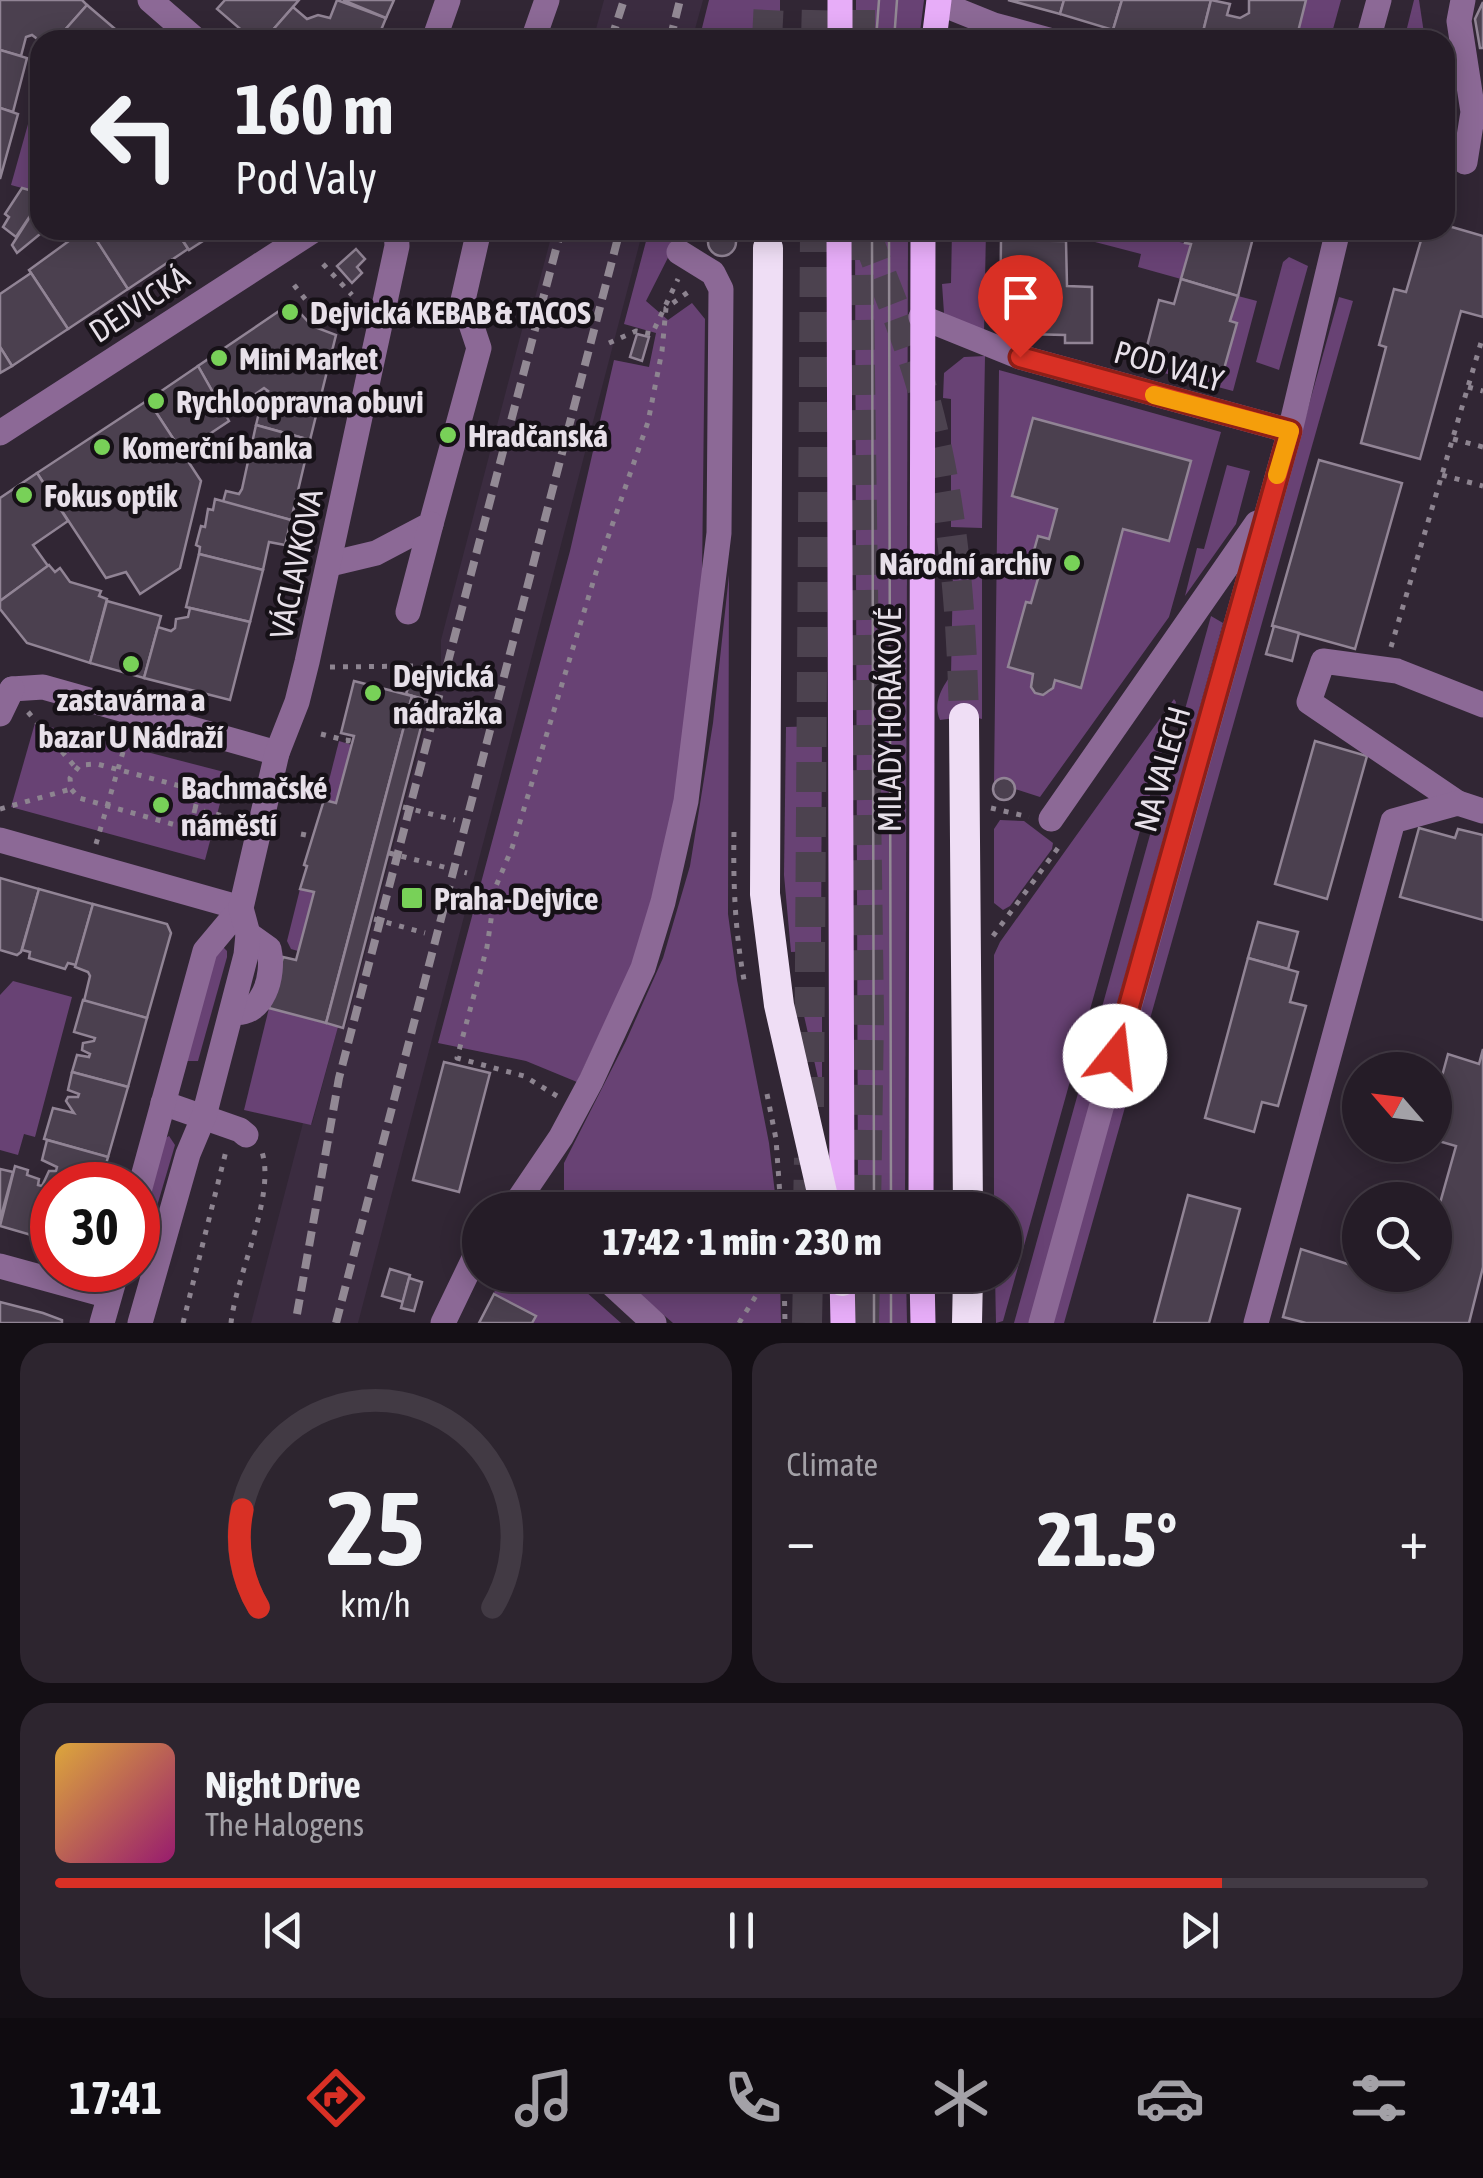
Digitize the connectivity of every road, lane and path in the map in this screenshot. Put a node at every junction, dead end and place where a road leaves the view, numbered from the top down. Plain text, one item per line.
1 (150, 0) edge
2 (448, 0) edge
3 (548, 0) edge
4 (840, 0) edge
5 (1379, 0) edge
6 (1462, 0) edge
7 (939, 1) edge
8 (184, 30) edge
9 (438, 30) edge
10 (537, 30) edge
11 (840, 30) edge
12 (935, 30) edge
13 (1012, 30) edge
14 (1371, 30) edge
15 (1465, 162) edge
16 (299, 240) edge
17 (397, 240) edge
18 (476, 240) edge
19 (839, 240) edge
20 (923, 240) edge
21 (1336, 240) edge
22 (768, 248) dead end
23 (679, 252) dead end
24 (323, 264) dead end
25 (294, 285) dead end
26 (352, 295) dead end
27 (921, 317) junction
28 (346, 323) dead end
29 (1483, 336) edge
30 (609, 342) dead end
31 (1468, 387) junction
32 (1483, 392) edge
33 (1290, 431) junction
34 (0, 433) edge
35 (1453, 439) junction
36 (1483, 447) edge
37 (1442, 475) junction
38 (1483, 486) edge
39 (1269, 507) junction
40 (431, 524) junction
41 (330, 564) junction
42 (1243, 598) junction
43 (1200, 605) junction
44 (408, 612) dead end
45 (307, 662) junction
46 (1384, 668) junction
47 (6, 680) edge
48 (490, 684) dead end
49 (1483, 704) edge
50 (134, 712) junction
51 (0, 714) edge
52 (964, 718) tunnel mouth
53 (322, 734) dead end
54 (350, 735) dead end
55 (277, 753) junction
56 (76, 768) junction
57 (118, 770) junction
58 (71, 789) junction
59 (1458, 802) junction
60 (107, 807) junction
61 (403, 807) dead end
62 (0, 809) edge
63 (195, 810) junction
64 (1483, 810) edge
65 (226, 817) dead end
66 (455, 820) dead end
67 (1057, 830) joint
68 (302, 834) dead end
69 (311, 836) dead end
70 (0, 840) edge
71 (388, 853) dead end
72 (90, 865) junction
73 (467, 873) dead end
74 (241, 908) junction
75 (374, 919) dead end
76 (425, 933) dead end
77 (989, 941) dead end
78 (163, 1102) junction
79 (575, 1110) junction
80 (204, 1116) junction
81 (239, 1131) junction
82 (147, 1162) edge
83 (528, 1192) edge
84 (822, 1192) tunnel mouth
85 (842, 1192) edge
86 (921, 1192) edge
87 (968, 1192) edge
88 (0, 1266) edge
89 (462, 1283) edge
90 (110, 1292) edge
91 (620, 1292) edge
92 (758, 1292) edge
93 (784, 1292) edge
94 (842, 1292) edge
95 (922, 1292) edge
96 (968, 1292) edge
97 (109, 1296) junction
98 (102, 1323) edge
99 (140, 1323) edge
100 (183, 1323) edge
101 (231, 1323) edge
102 (443, 1323) edge
103 (654, 1323) edge
104 (739, 1323) edge
105 (785, 1323) edge
106 (842, 1323) edge
107 (922, 1323) edge
108 (967, 1323) edge
109 (1041, 1323) edge
110 (1256, 1323) edge

1 - 8 street
2 - 9 street
3 - 10 street
4 - 11 main road
5 - 14 street
6 - 15 street
7 - 12 main road
7 - 13 street
16 - 34 street, DEJVICKÁ
17 - 41 street, VÁCLAVKOVA
18 - 40 street
19 - 85 main road, MILADY HORÁKOVÉ
20 - 27 main road, MILADY HORÁKOVÉ
21 - 33 street, NA VALECH
22 - 84 highway
23 - 79 street
24 - 26 path
25 - 28 path
27 - 33 street, POD VALY
27 - 86 main road, MILADY HORÁKOVÉ
29 - 31 path
30 - 79 path
31 - 32 path
31 - 35 path
33 - 39 street, NA VALECH
35 - 36 path
35 - 37 path
37 - 38 path
37 - 46 path
39 - 42 street, NA VALECH
39 - 43 street
40 - 41 street
40 - 44 street
41 - 45 street, VÁCLAVKOVA
42 - 43 street
42 - 109 street, NA VALECH
43 - 67 street
45 - 48 path
45 - 55 street, VÁCLAVKOVA
46 - 49 street
46 - 59 street
47 - 50 street
47 - 51 street
47 - 56 path
50 - 55 street
50 - 57 path
52 - 87 highway
53 - 54 path
55 - 74 street, VÁCLAVKOVA
56 - 57 path
56 - 58 path
57 - 60 path
57 - 63 path
58 - 60 path
58 - 62 path
59 - 64 street
59 - 110 street
60 - 63 path
60 - 72 path
61 - 66 path
63 - 65 path
67 - 77 path
68 - 69 path
70 - 72 street
71 - 73 path
72 - 74 street
74 - 78 street, VÁCLAVKOVA
74 - 80 street, VÁCLAVKOVA
75 - 76 path
78 - 80 street
78 - 82 street, VÁCLAVKOVA
79 - 83 street
80 - 81 street
80 - 99 street, VÁCLAVKOVA
81 - 100 path
81 - 101 path
88 - 97 street
89 - 102 street
90 - 97 street
91 - 103 street
92 - 104 path
93 - 105 path
94 - 106 main road
95 - 107 main road
96 - 108 highway
97 - 98 street

